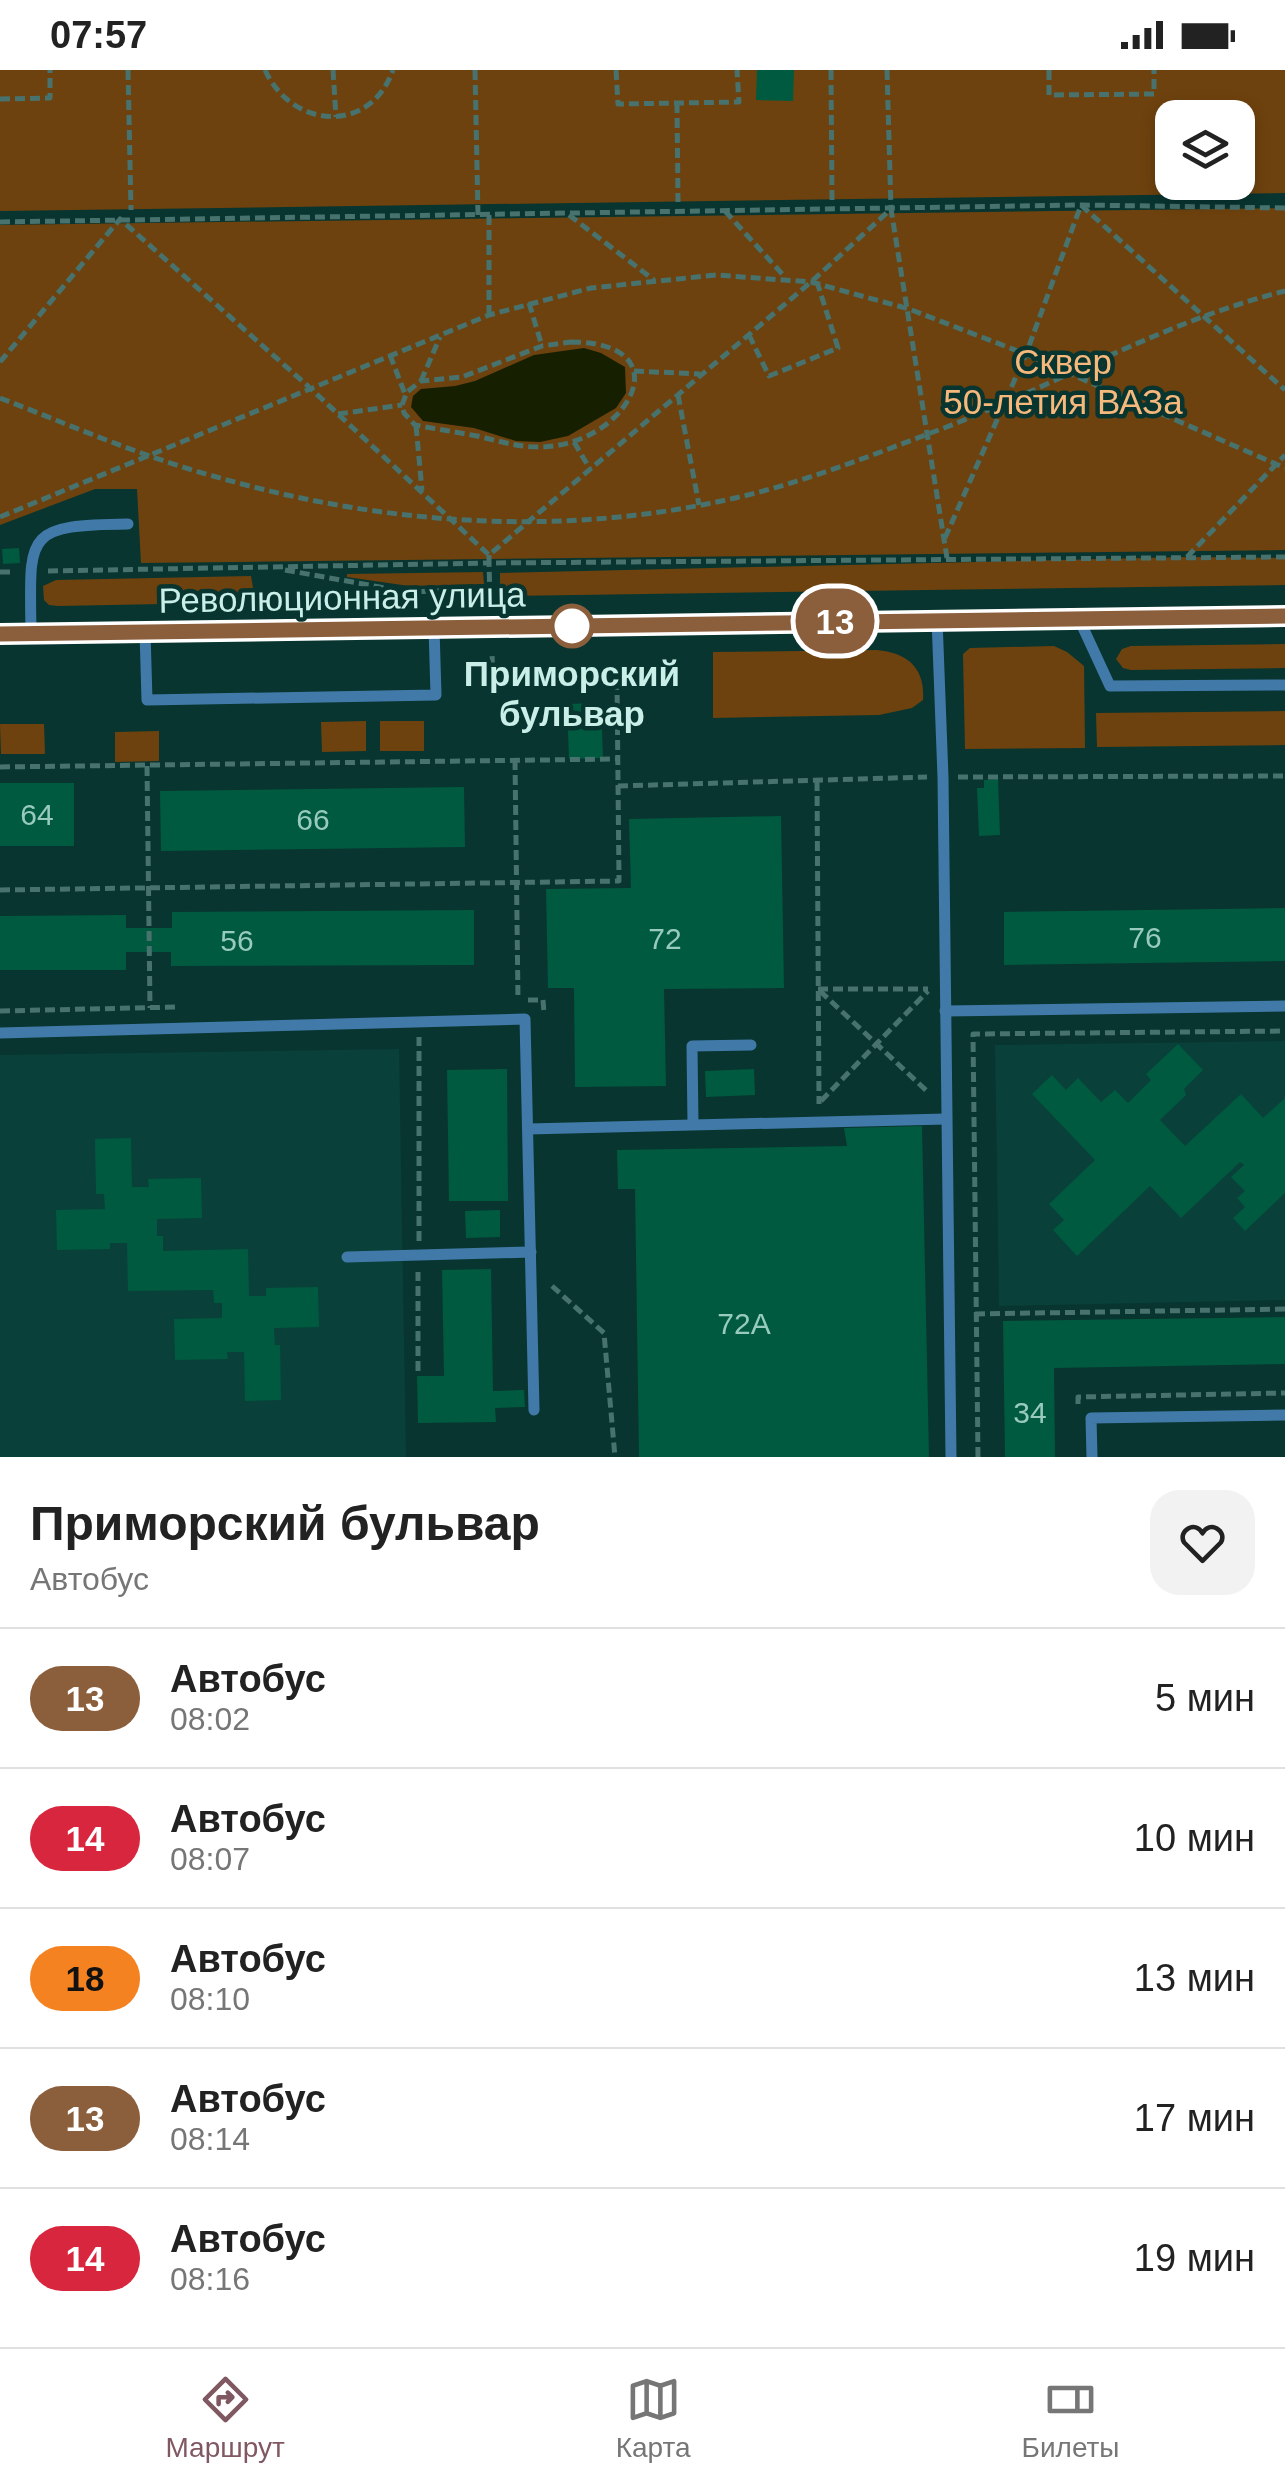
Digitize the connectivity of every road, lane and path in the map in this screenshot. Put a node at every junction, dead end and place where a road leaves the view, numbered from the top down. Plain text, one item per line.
1 (50, 70) edge
2 (128, 70) edge
3 (266, 70) edge
4 (333, 70) edge
5 (393, 70) edge
6 (474, 70) edge
7 (616, 70) edge
8 (738, 70) edge
9 (832, 70) edge
10 (888, 70) edge
11 (1049, 70) edge
12 (1154, 70) edge
13 (0, 99) edge
14 (677, 104) junction
15 (336, 116) junction
16 (832, 200) dead end
17 (678, 202) dead end
18 (1080, 205) junction
19 (1285, 208) edge
20 (891, 209) junction
21 (131, 210) dead end
22 (726, 211) junction
23 (478, 214) junction
24 (489, 214) junction
25 (568, 214) junction
26 (120, 219) junction
27 (0, 222) edge
28 (787, 279) junction
29 (654, 280) junction
30 (814, 283) junction
31 (1285, 291) edge
32 (529, 303) junction
33 (909, 310) junction
34 (489, 315) junction
35 (1203, 316) junction
36 (441, 334) junction
37 (749, 335) junction
38 (542, 346) junction
39 (390, 354) junction
40 (1026, 354) junction
41 (0, 362) edge
42 (634, 371) junction
43 (702, 374) junction
44 (1074, 375) junction
45 (420, 381) junction
46 (310, 387) junction
47 (1285, 390) edge
48 (405, 394) junction
49 (678, 396) junction
50 (0, 398) edge
51 (402, 405) junction
52 (1004, 405) junction
53 (338, 414) junction
54 (415, 425) junction
55 (928, 434) junction
56 (574, 442) junction
57 (149, 454) junction
58 (1285, 455) edge
59 (1274, 465) junction
60 (1285, 468) edge
61 (590, 469) junction
62 (423, 493) junction
63 (699, 505) junction
64 (0, 517) edge
65 (452, 521) junction
66 (529, 521) junction
67 (128, 524) dead end
68 (944, 541) junction
69 (489, 555) junction
70 (1187, 557) junction
71 (1285, 557) edge
72 (946, 558) junction
73 (490, 563) junction
74 (271, 568) junction
75 (0, 572) edge
76 (31, 572) junction
77 (490, 590) junction
78 (490, 599) dead end
79 (1285, 616) edge
80 (937, 620) junction
81 (1079, 620) junction
82 (434, 628) junction
83 (145, 632) junction
84 (0, 634) edge
85 (32, 634) junction
86 (492, 653) dead end
87 (1285, 685) edge
88 (618, 759) junction
89 (515, 760) junction
90 (148, 765) junction
91 (0, 767) edge
92 (817, 781) dead end
93 (516, 882) junction
94 (149, 888) junction
95 (0, 890) edge
96 (818, 989) junction
97 (518, 1000) dead end
98 (1285, 1006) edge
99 (150, 1008) dead end
100 (945, 1011) junction
101 (419, 1022) junction
102 (1285, 1031) edge
103 (0, 1033) edge
104 (876, 1044) junction
105 (751, 1045) dead end
106 (931, 1096) dead end
107 (819, 1103) junction
108 (819, 1112) dead end
109 (946, 1119) junction
110 (693, 1124) junction
111 (528, 1130) junction
112 (531, 1252) junction
113 (418, 1255) junction
114 (348, 1256) dead end
115 (552, 1286) dead end
116 (1285, 1308) edge
117 (975, 1314) junction
118 (418, 1371) dead end
119 (1285, 1393) edge
120 (1078, 1397) dead end
121 (534, 1410) dead end
122 (1285, 1415) edge
123 (615, 1457) edge
124 (951, 1457) edge
125 (978, 1457) edge
126 (1092, 1457) edge

1 - 13 path
2 - 21 path
3 - 15 path
4 - 15 path
5 - 15 path
6 - 23 path
7 - 14 path
8 - 14 path
9 - 16 path
10 - 20 path
11 - 12 path
14 - 17 path
18 - 19 path
18 - 20 path
18 - 35 path
18 - 40 path
20 - 22 path
20 - 30 path
20 - 33 path
22 - 25 path
22 - 28 path
23 - 24 path
23 - 26 path
24 - 25 path
24 - 34 path
25 - 29 path
26 - 27 path
26 - 41 path
26 - 46 path
28 - 29 path
28 - 30 path
29 - 32 path
30 - 33 path
30 - 37 path
30 - 37 path
31 - 35 path
32 - 34 path
32 - 38 path
33 - 40 path
33 - 55 path
34 - 36 path
35 - 44 path
35 - 47 path
36 - 39 path
36 - 45 path
37 - 43 path
38 - 42 path
38 - 45 path
39 - 46 path
39 - 48 path
40 - 44 path
40 - 52 path
42 - 43 path
42 - 56 path
43 - 49 path
44 - 52 path
44 - 59 path
45 - 48 path
46 - 53 path
46 - 57 path
48 - 51 path
49 - 61 path
49 - 63 path
50 - 57 path
51 - 53 path
51 - 54 path
52 - 55 path
52 - 68 path
53 - 62 path
54 - 56 path
54 - 62 path
55 - 63 path
55 - 68 path
56 - 61 path
57 - 64 path
57 - 65 path
58 - 59 path
59 - 60 path
59 - 70 path
61 - 66 path
62 - 65 path
63 - 66 path
65 - 66 path
65 - 69 path
66 - 69 path
67 - 76 lane
68 - 72 path
69 - 73 path
70 - 71 path
70 - 72 path
72 - 73 path
73 - 74 path
73 - 77 path
74 - 76 path
74 - 77 path
75 - 76 path
76 - 85 lane
77 - 78 path
79 - 81 main road, Революционная улица
80 - 81 main road, Революционная улица
80 - 82 main road, Революционная улица
80 - 100 lane
81 - 87 lane
82 - 83 main road, Революционная улица
82 - 83 lane
83 - 85 main road, Революционная улица
84 - 85 main road, Революционная улица
86 - 88 path
88 - 89 path
88 - 93 path
89 - 90 path
89 - 93 path
90 - 91 path
90 - 94 path
92 - 96 path
93 - 94 path
93 - 97 path
94 - 95 path
94 - 99 path
96 - 104 path
96 - 104 path
96 - 107 path
98 - 100 lane
100 - 109 lane
101 - 103 lane
101 - 111 lane
101 - 113 path
102 - 117 path
104 - 106 path
104 - 107 path
105 - 110 lane
107 - 108 path
109 - 110 lane
109 - 124 lane
110 - 111 lane
111 - 112 lane
112 - 113 lane
112 - 121 lane
113 - 114 lane
113 - 118 path
115 - 123 path
116 - 117 path
117 - 125 path
119 - 120 path
122 - 126 lane

